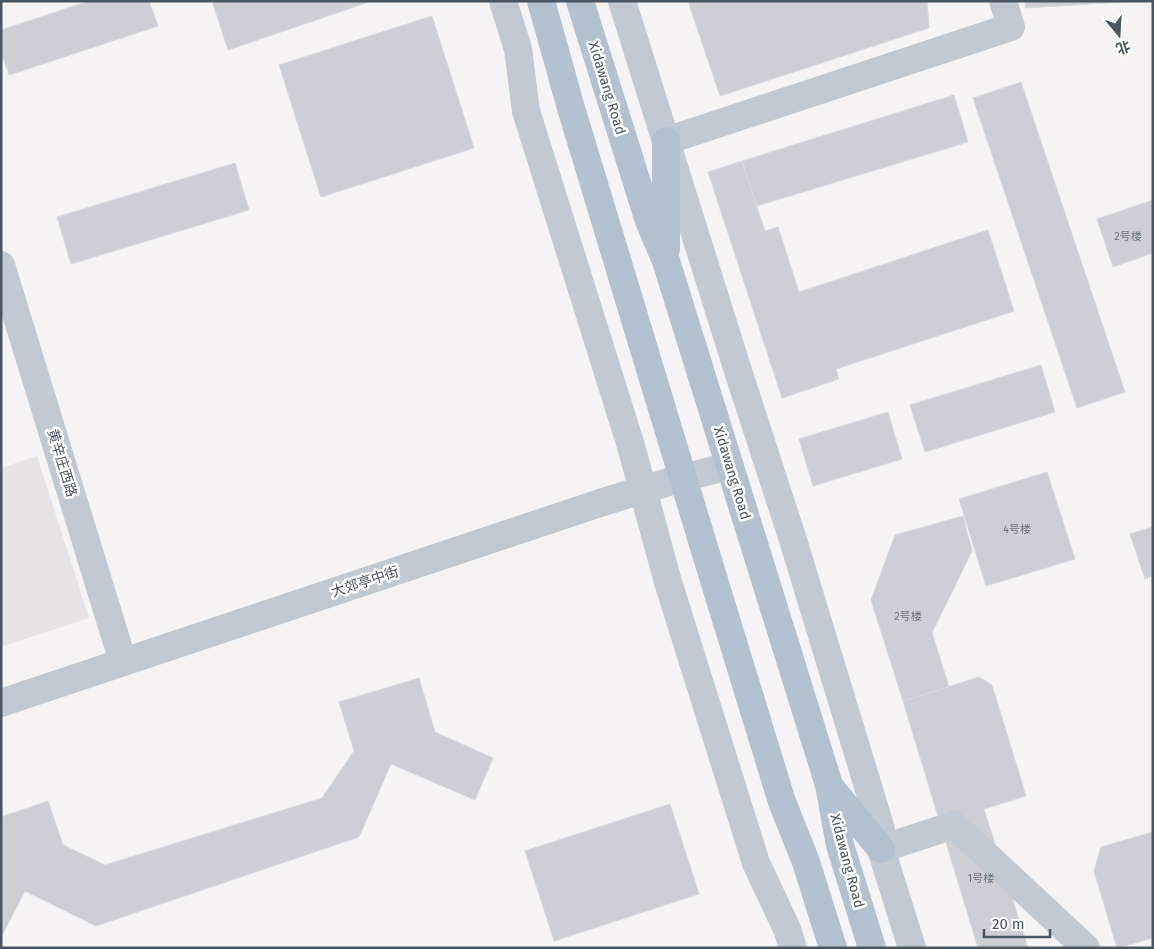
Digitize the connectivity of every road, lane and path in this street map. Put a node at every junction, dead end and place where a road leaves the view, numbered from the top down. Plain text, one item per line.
1 (503, 1) edge
2 (541, 1) edge
3 (580, 1) edge
4 (622, 1) edge
5 (1003, 1) edge
6 (666, 141) junction
7 (666, 261) junction
8 (1, 264) edge
9 (730, 466) junction
10 (682, 478) junction
11 (643, 490) junction
12 (123, 662) junction
13 (1, 703) edge
14 (829, 785) junction
15 (881, 849) junction
16 (793, 948) edge
17 (833, 948) edge
18 (872, 948) edge
19 (912, 948) edge
20 (1086, 948) edge

1 - 11 street
2 - 10 main road
3 - 7 main road, Xidawang Road
4 - 6 street
5 - 6 street
6 - 7 main road
6 - 15 street
7 - 9 main road, Xidawang Road
8 - 12 street, 黄辛庄西路
9 - 10 street, 大郊亭中街
9 - 14 main road, Xidawang Road
10 - 11 street, 大郊亭中街
10 - 17 main road
11 - 12 street, 大郊亭中街
11 - 16 street
12 - 13 street, 大郊亭中街
14 - 15 main road
14 - 18 main road, Xidawang Road
15 - 19 street
15 - 20 street

